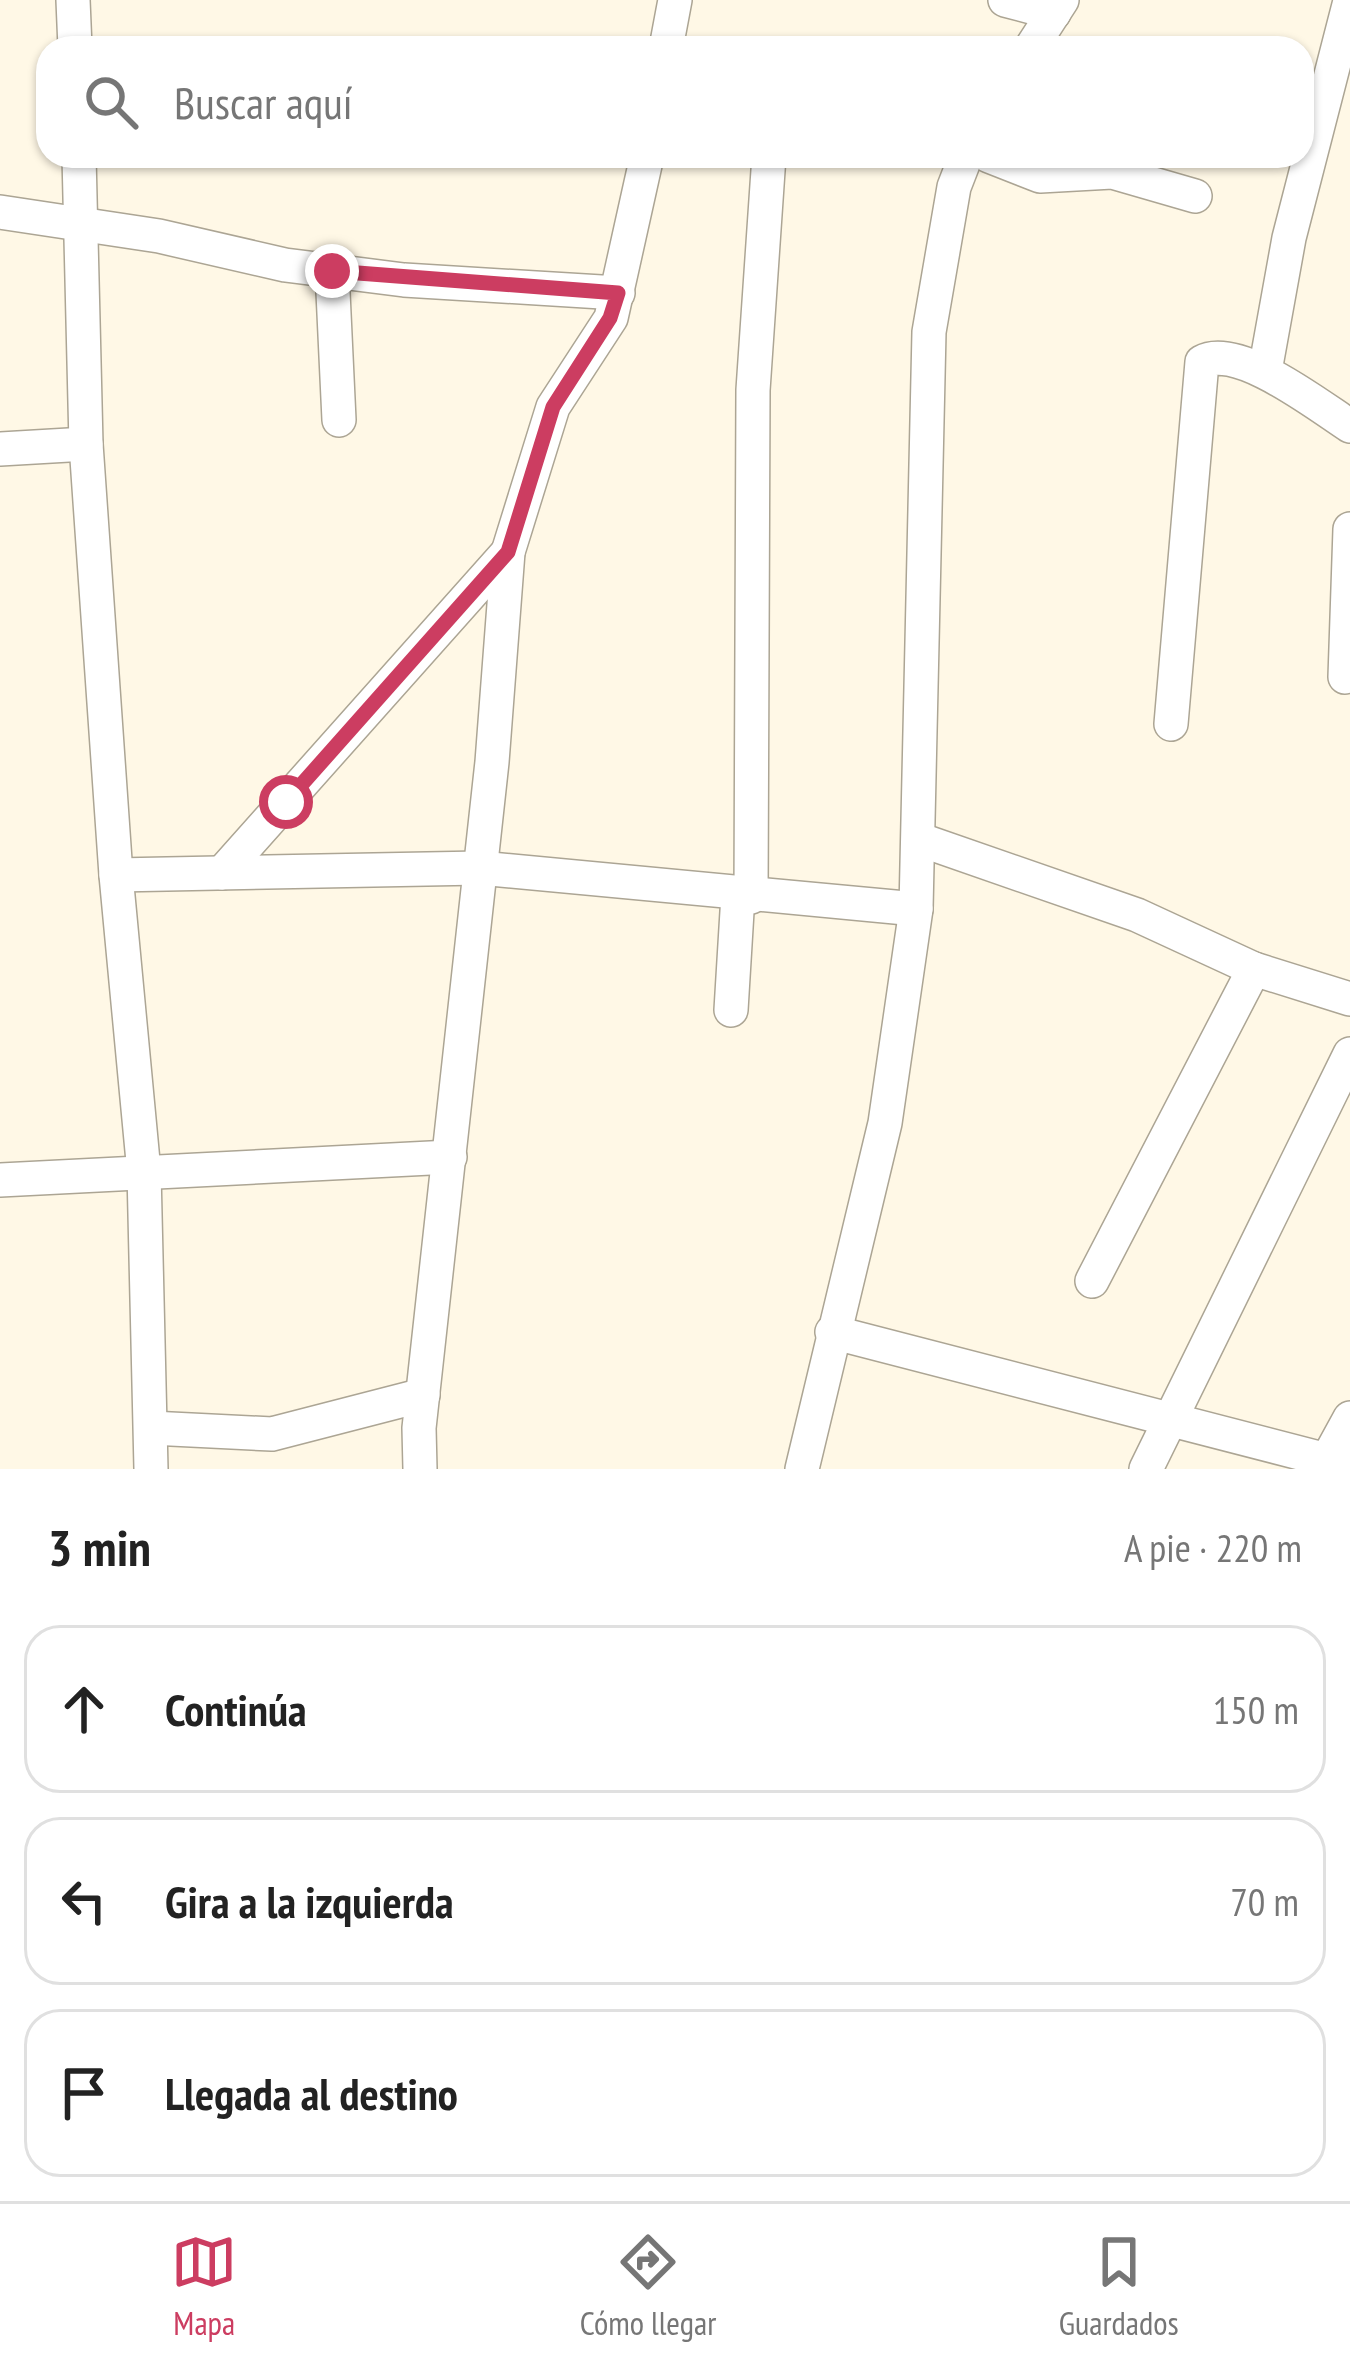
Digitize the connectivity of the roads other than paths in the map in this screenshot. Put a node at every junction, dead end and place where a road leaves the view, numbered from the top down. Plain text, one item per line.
1 (73, 0) edge
2 (675, 0) edge
3 (1005, 0) edge
4 (1058, 7) edge
5 (1349, 14) edge
6 (74, 36) edge
7 (668, 36) edge
8 (1039, 36) edge
9 (1314, 145) edge
10 (80, 168) edge
11 (644, 168) edge
12 (768, 168) edge
13 (962, 168) edge
14 (1020, 168) edge
15 (1308, 168) edge
16 (1195, 196) dead end
17 (0, 212) edge
18 (82, 226) junction
19 (332, 271) junction
20 (618, 293) junction
21 (1265, 371) junction
22 (339, 420) dead end
23 (1350, 426) edge
24 (86, 443) junction
25 (0, 449) edge
26 (1350, 529) edge
27 (508, 552) junction
28 (1345, 677) dead end
29 (1172, 724) dead end
30 (921, 840) junction
31 (480, 868) junction
32 (222, 873) junction
33 (116, 875) junction
34 (744, 896) junction
35 (916, 909) junction
36 (1254, 969) junction
37 (1350, 999) edge
38 (731, 1010) dead end
39 (1350, 1054) edge
40 (450, 1156) junction
41 (145, 1172) junction
42 (0, 1180) edge
43 (1092, 1281) dead end
44 (832, 1332) junction
45 (423, 1395) junction
46 (1350, 1418) edge
47 (1169, 1420) junction
48 (152, 1429) junction
49 (1338, 1463) edge
50 (152, 1469) edge
51 (420, 1469) edge
52 (802, 1469) edge
53 (1146, 1469) edge

1 - 6 street
2 - 7 street
3 - 4 street
4 - 8 street
5 - 9 street
10 - 18 street
11 - 20 street
12 - 34 street
13 - 30 street
14 - 16 street
15 - 21 street
17 - 18 street
18 - 19 street
18 - 24 street
19 - 20 street
19 - 22 street
20 - 27 street
21 - 23 street
21 - 29 street
24 - 25 street
24 - 33 street
26 - 28 street
27 - 31 street
27 - 32 street
30 - 35 street
30 - 36 street
31 - 32 street
31 - 34 street
31 - 40 street
32 - 33 street
33 - 41 street
34 - 35 street
34 - 38 street
35 - 44 street
36 - 37 street
36 - 43 street
39 - 47 street
40 - 41 street
40 - 45 street
41 - 42 street
41 - 48 street
44 - 47 street
44 - 52 street
45 - 48 street
45 - 51 street
46 - 49 street
47 - 49 street
47 - 53 street
48 - 50 street

